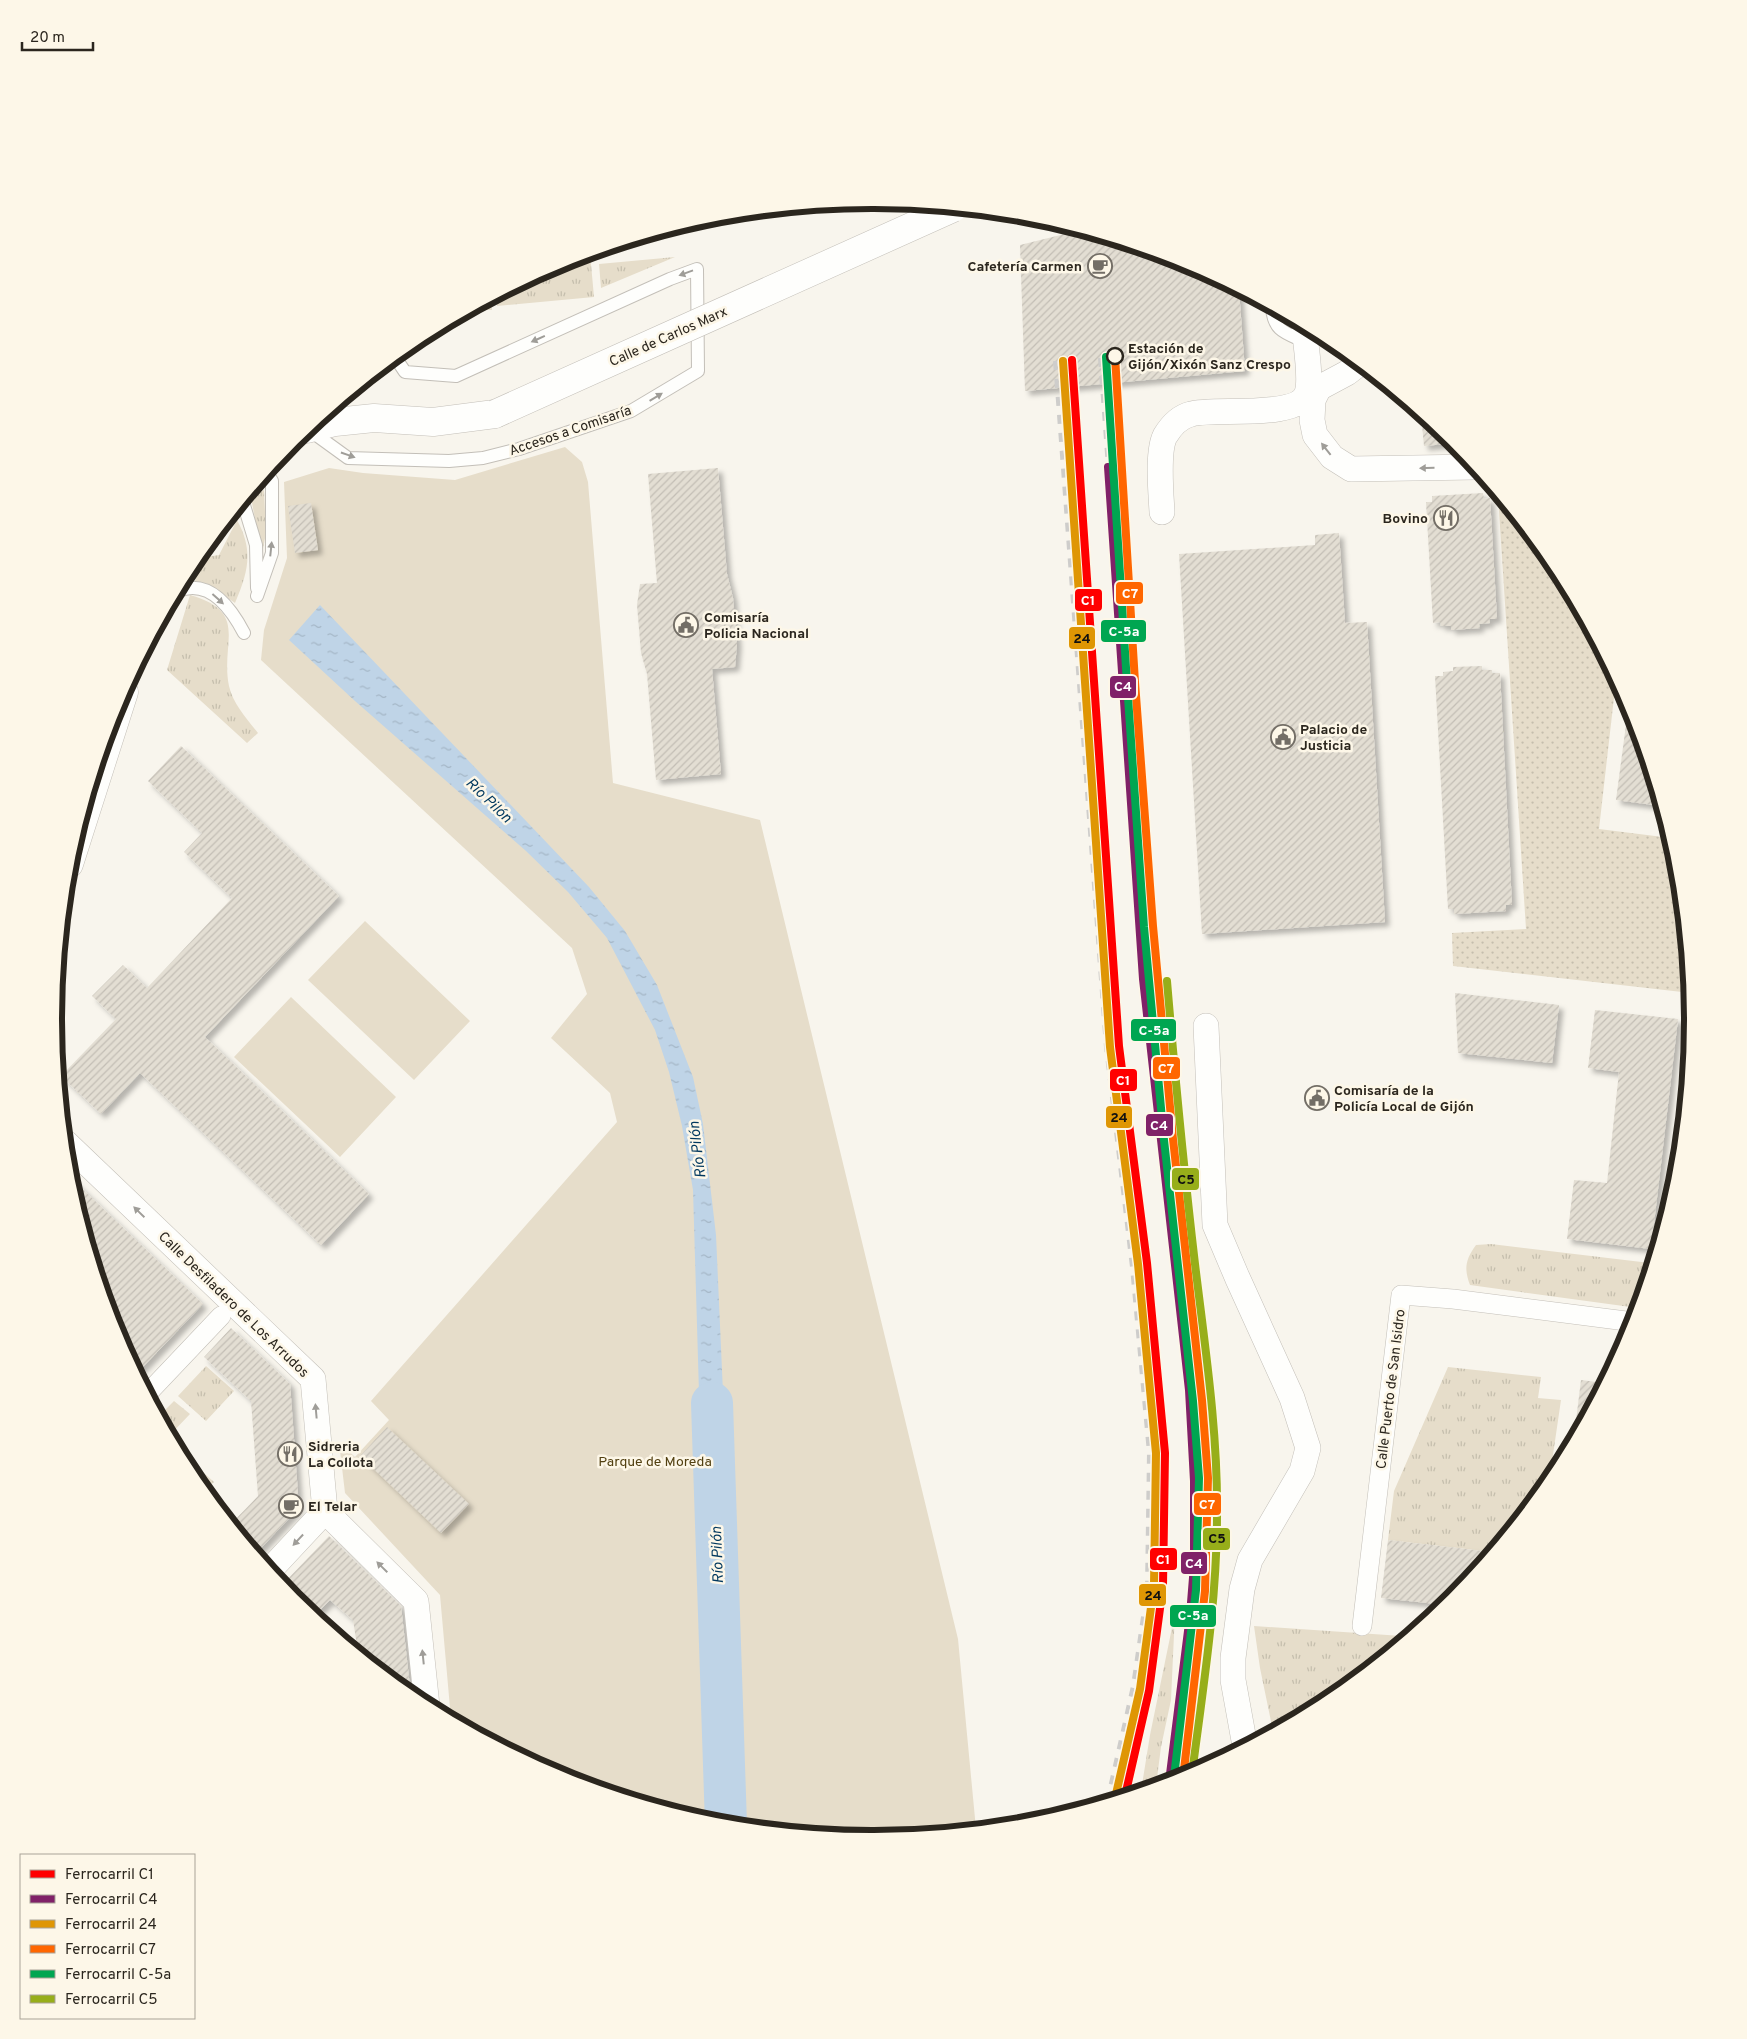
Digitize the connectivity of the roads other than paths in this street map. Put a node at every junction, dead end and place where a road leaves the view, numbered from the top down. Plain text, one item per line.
1 (945, 212) edge
2 (1273, 314) edge
3 (1306, 342) edge
4 (398, 363) edge
5 (1353, 368) edge
6 (1309, 402) junction
7 (346, 404) edge
8 (374, 418) junction
9 (322, 425) edge
10 (313, 434) edge
11 (1467, 467) edge
12 (270, 478) edge
13 (245, 508) edge
14 (1162, 512) dead end
15 (187, 588) edge
16 (244, 634) dead end
17 (1206, 1026) dead end
18 (73, 1150) edge
19 (221, 1316) dead end
20 (1626, 1321) edge
21 (152, 1389) edge
22 (325, 1511) junction
23 (274, 1565) edge
24 (1362, 1626) dead end
25 (426, 1696) edge
26 (1243, 1741) edge

1 - 8 main road, Calle de Carlos Marx, bridge
2 - 3 lane
3 - 5 street
3 - 6 street
10 -> 4 lane, Accesos a Comisaría
5 - 6 street
11 -> 6 street
6 - 14 street
7 - 8 main road, Calle de Carlos Marx
8 - 9 main road, Calle de Carlos Marx
13 -> 12 lane
15 -> 16 lane
17 - 26 street
22 -> 18 street, Calle Desfiladero de Los Arrudos
19 - 21 street
20 - 24 street, Calle Puerto de San Isidro
22 -> 23 street
25 -> 22 street

